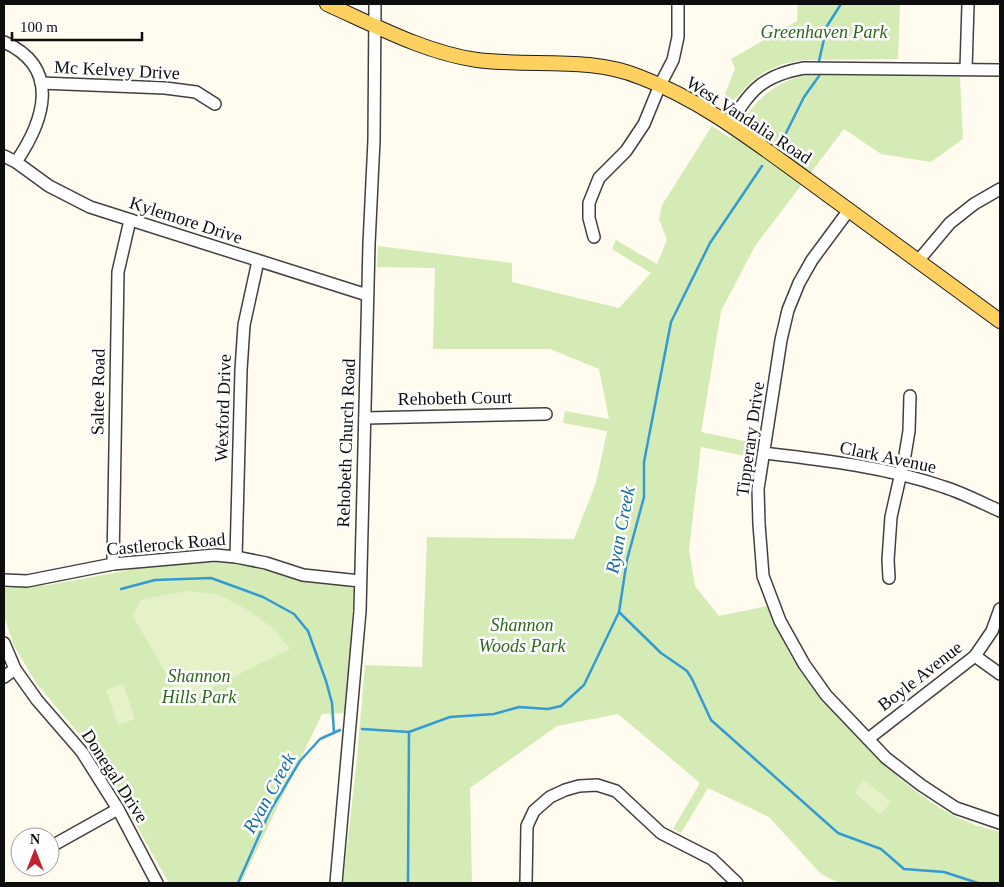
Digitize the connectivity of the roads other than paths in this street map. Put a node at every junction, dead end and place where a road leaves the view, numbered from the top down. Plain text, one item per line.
1 (327, 4) edge
2 (375, 4) edge
3 (678, 4) edge
4 (968, 4) edge
5 (374, 25) junction
6 (4, 42) edge
7 (966, 69) junction
8 (1000, 70) edge
9 (41, 83) junction
10 (660, 85) junction
11 (215, 104) dead end
12 (729, 125) junction
13 (4, 156) edge
14 (16, 162) junction
15 (1000, 189) edge
16 (849, 210) junction
17 (130, 220) junction
18 (594, 237) dead end
19 (258, 261) junction
20 (918, 261) junction
21 (367, 295) junction
22 (1000, 321) edge
23 (910, 396) dead end
24 (546, 414) dead end
25 (365, 418) junction
26 (764, 453) junction
27 (900, 475) junction
28 (1000, 511) edge
29 (236, 556) junction
30 (113, 564) junction
31 (889, 578) dead end
32 (4, 580) edge
33 (360, 581) junction
34 (1000, 609) edge
35 (4, 643) edge
36 (975, 656) junction
37 (15, 669) junction
38 (1000, 674) edge
39 (4, 677) edge
40 (868, 739) junction
41 (118, 809) junction
42 (1000, 822) edge
43 (60, 841) edge
44 (157, 883) edge
45 (336, 883) edge
46 (526, 883) edge
47 (737, 883) edge

1 - 5 main road, West Vandalia Road
2 - 5 street, Rehobeth Church Road
3 - 10 street
4 - 7 street
5 - 10 main road, West Vandalia Road
5 - 21 street, Rehobeth Church Road
6 - 9 street, Mc Kelvey Drive
7 - 8 street
7 - 12 street
9 - 11 street, Mc Kelvey Drive
9 - 14 street
10 - 12 main road, West Vandalia Road
10 - 18 street
12 - 16 main road, West Vandalia Road
13 - 14 street, Kylemore Drive
14 - 17 street, Kylemore Drive
15 - 20 street
16 - 20 main road, West Vandalia Road
16 - 26 street, Tipperary Drive
17 - 19 street, Kylemore Drive
17 - 30 street, Saltee Road
19 - 21 street, Kylemore Drive
19 - 29 street, Wexford Drive
20 - 22 main road, West Vandalia Road
21 - 25 street, Rehobeth Church Road
23 - 27 street
24 - 25 street, Rehobeth Court
25 - 33 street, Rehobeth Church Road
26 - 27 street, Clark Avenue
26 - 40 street, Tipperary Drive
27 - 28 street, Clark Avenue
27 - 31 street
29 - 30 street, Castlerock Road
29 - 33 street, Castlerock Road
30 - 32 street, Castlerock Road
33 - 45 street, Rehobeth Church Road
34 - 36 street, Boyle Avenue
35 - 37 street, Donegal Drive
36 - 38 street
36 - 40 street, Boyle Avenue
37 - 39 street
37 - 41 street, Donegal Drive
40 - 42 street, Tipperary Drive
41 - 43 street
41 - 44 street, Donegal Drive
46 - 47 street

